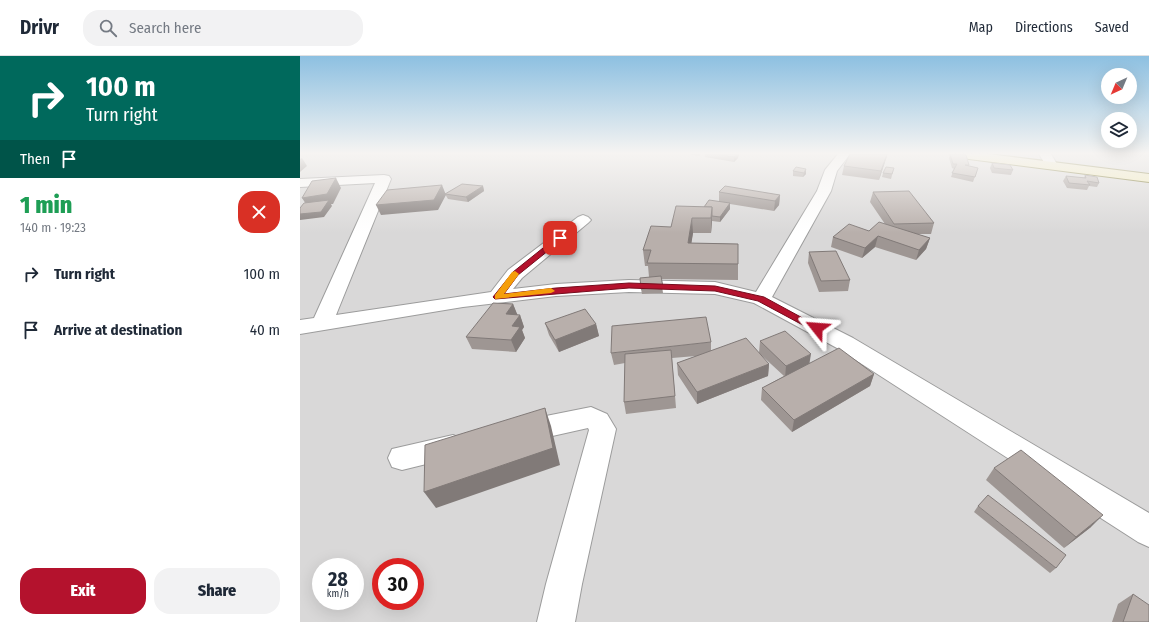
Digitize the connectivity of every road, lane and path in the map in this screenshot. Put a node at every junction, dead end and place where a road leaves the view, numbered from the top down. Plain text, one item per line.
1 (354, 180) edge
2 (383, 180) edge
3 (828, 180) edge
4 (300, 183) edge
5 (583, 220) dead end
6 (497, 297) junction
7 (761, 299) junction
8 (322, 324) junction
9 (300, 327) edge
10 (402, 458) dead end
11 (1149, 531) edge
12 (556, 622) edge

1 - 4 street
2 - 8 street
3 - 7 street
5 - 6 street
6 - 7 street
6 - 8 street
7 - 11 street
8 - 9 street
10 - 12 street

